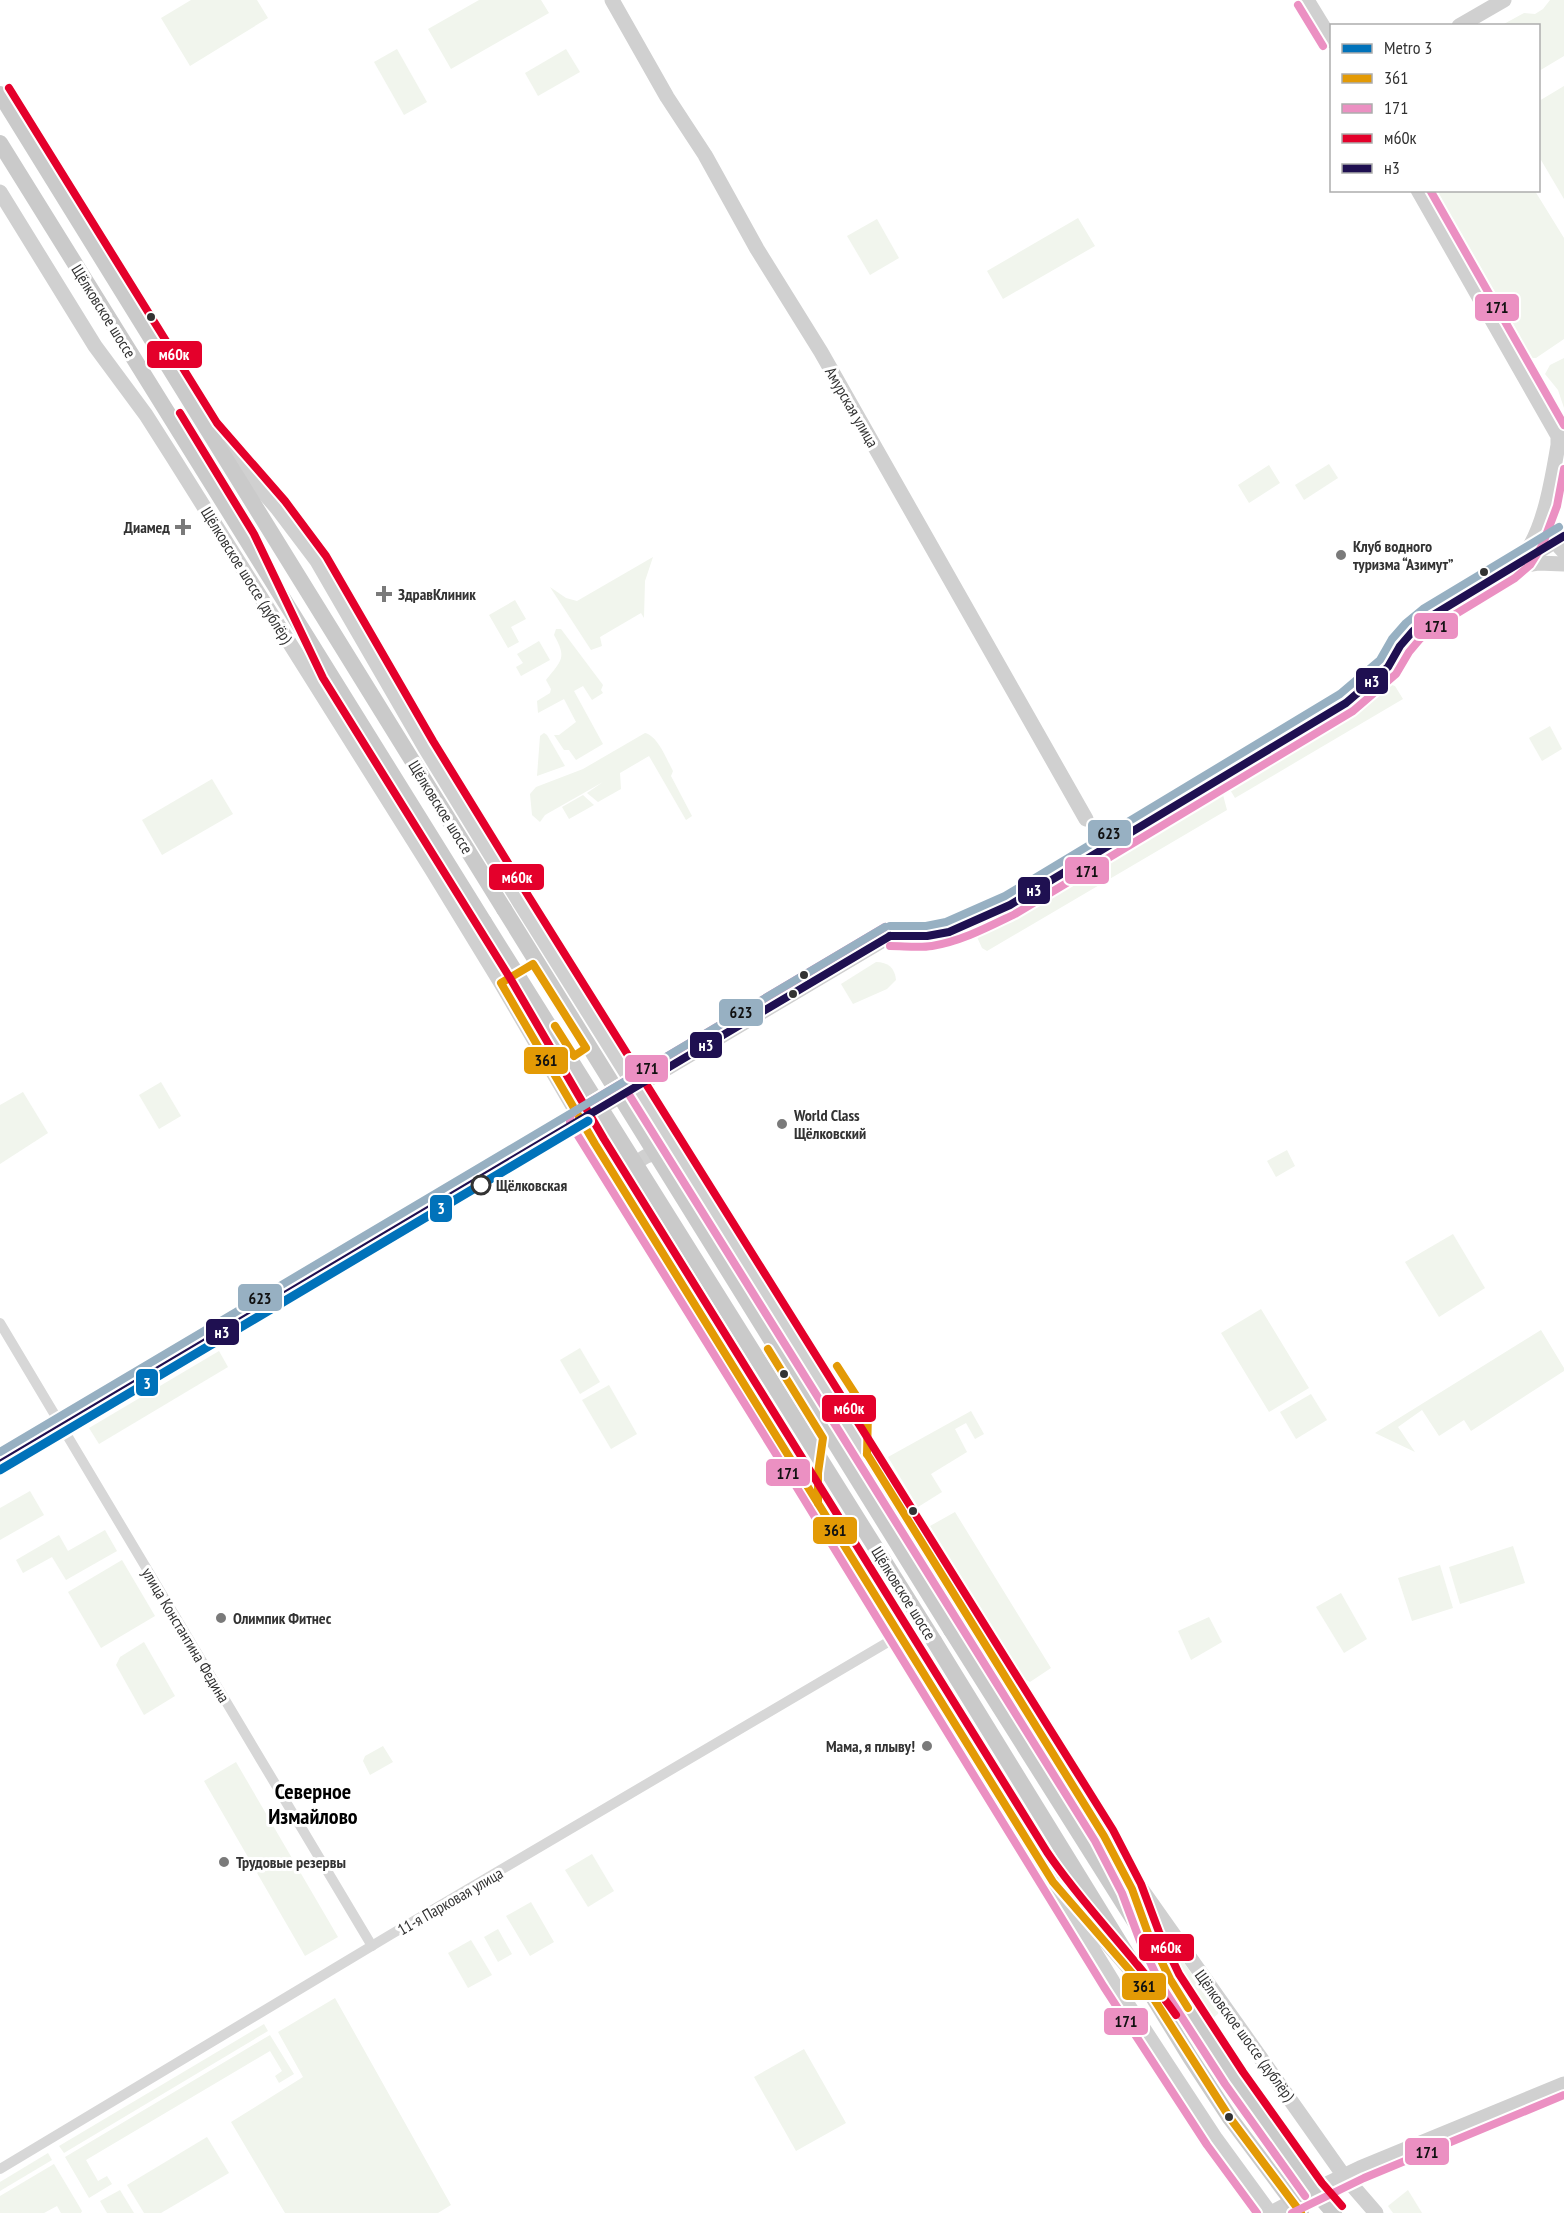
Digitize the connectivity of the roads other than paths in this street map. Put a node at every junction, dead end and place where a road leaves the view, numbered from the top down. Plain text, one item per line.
1 (612, 0) edge
2 (1308, 0) edge
3 (1504, 0) edge
4 (1462, 24) edge
5 (1330, 38) edge
6 (0, 94) edge
7 (0, 143) edge
8 (0, 192) edge
9 (1419, 192) edge
10 (209, 429) junction
11 (1560, 433) edge
12 (1564, 470) edge
13 (1548, 498) junction
14 (246, 538) junction
15 (1561, 544) edge
16 (1564, 564) edge
17 (1509, 570) junction
18 (314, 683) junction
19 (1086, 819) dead end
20 (637, 1087) junction
21 (580, 1120) junction
22 (686, 1167) junction
23 (632, 1204) junction
24 (0, 1323) edge
25 (62, 1427) junction
26 (0, 1464) edge
27 (900, 1635) junction
28 (1104, 1836) junction
29 (1053, 1882) junction
30 (372, 1946) junction
31 (1170, 1979) junction
32 (1152, 1996) junction
33 (1564, 2084) edge
34 (0, 2169) edge
35 (1344, 2176) junction
36 (1314, 2190) junction
37 (1296, 2207) edge
38 (1271, 2213) edge
39 (1334, 2213) edge
40 (1376, 2213) edge

1 - 19 main road, Амурская улица
2 - 5 main road
3 - 4 main road
6 - 10 main road, Щёлковское шоссе
7 - 14 main road, Щёлковское шоссе
8 - 18 main road, Щёлковское шоссе (дублёр)
9 - 11 main road
10 - 20 main road, Щёлковское шоссе (дублёр)
10 - 31 main road, Щёлковское шоссе, bridge
11 - 13 main road
12 - 13 main road
13 - 15 main road
13 - 17 main road
14 - 18 main road
14 - 32 main road, Щёлковское шоссе, bridge
15 - 17 main road
16 - 17 main road
17 - 20 main road
18 - 21 main road, Щёлковское шоссе (дублёр)
20 - 21 main road
20 - 22 main road, Щёлковское шоссе (дублёр)
21 - 23 main road, Щёлковское шоссе (дублёр)
21 - 25 main road
22 - 23 main road
22 - 28 main road, Щёлковское шоссе (дублёр)
23 - 27 main road, Щёлковское шоссе (дублёр)
24 - 25 street, улица Константина Федина
25 - 26 main road
25 - 30 street, улица Константина Федина
27 - 29 main road, Щёлковское шоссе (дублёр)
27 - 30 street, 11-я Парковая улица
28 - 31 main road
28 - 35 main road, Щёлковское шоссе (дублёр)
29 - 32 main road
29 - 38 main road, Щёлковское шоссе (дублёр)
30 - 34 street, 11-я Парковая улица
31 - 36 main road, Щёлковское шоссе
32 - 37 main road, Щёлковское шоссе
33 - 35 main road
35 - 36 main road
35 - 40 main road, Щёлковское шоссе (дублёр)
36 - 37 main road
36 - 39 main road, Щёлковское шоссе
37 - 38 main road

